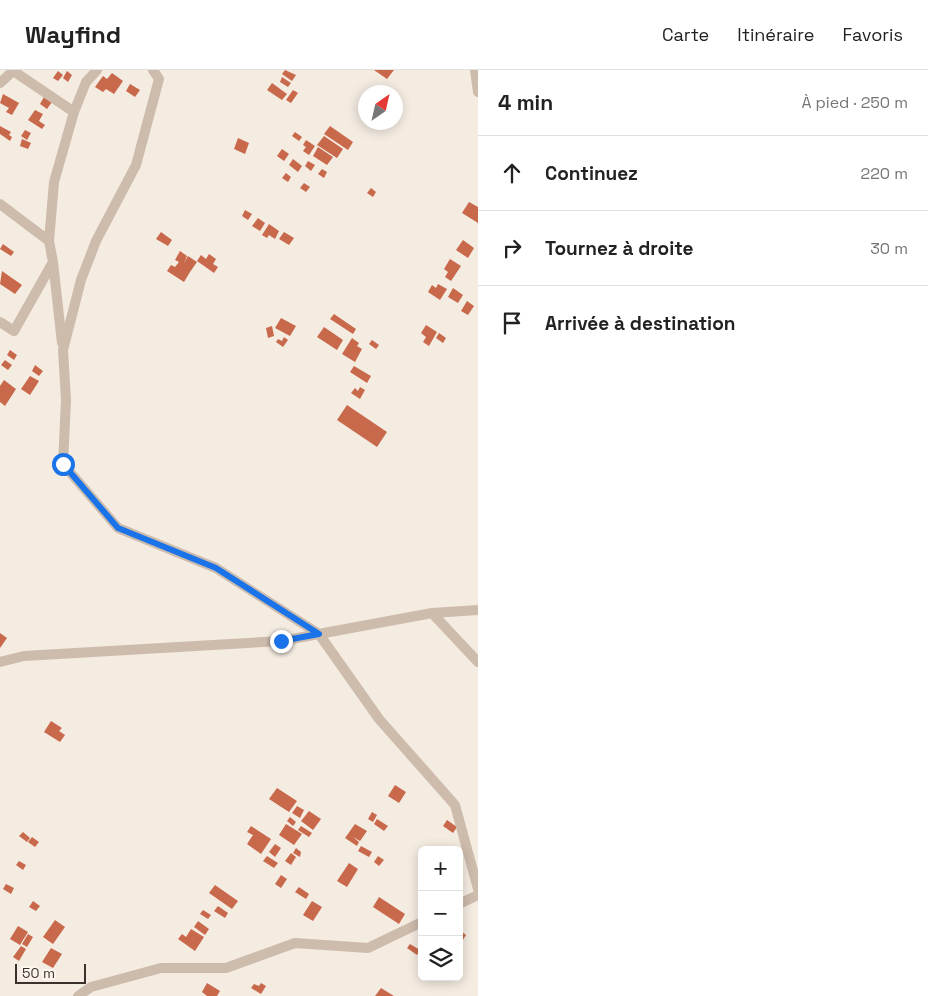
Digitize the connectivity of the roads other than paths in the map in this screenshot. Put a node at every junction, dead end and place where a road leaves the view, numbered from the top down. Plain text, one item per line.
1 (12, 70) edge
2 (153, 70) edge
3 (475, 70) edge
4 (95, 71) edge
5 (0, 83) edge
6 (478, 92) edge
7 (74, 112) junction
8 (0, 204) edge
9 (49, 240) junction
10 (53, 262) junction
11 (0, 322) edge
12 (63, 350) junction
13 (478, 610) edge
14 (432, 613) junction
15 (319, 634) junction
16 (0, 662) edge
17 (478, 662) edge
18 (478, 889) edge
19 (478, 895) edge
20 (463, 902) edge
21 (418, 924) edge
22 (78, 996) edge

1 - 5 street
1 - 7 street
2 - 12 street
3 - 6 street
4 - 7 street
7 - 9 street
8 - 9 street
9 - 10 street
10 - 11 street
10 - 12 street
12 - 15 street
13 - 14 street
14 - 15 street
14 - 17 street
15 - 16 street
15 - 18 street
19 - 20 street
21 - 22 street

